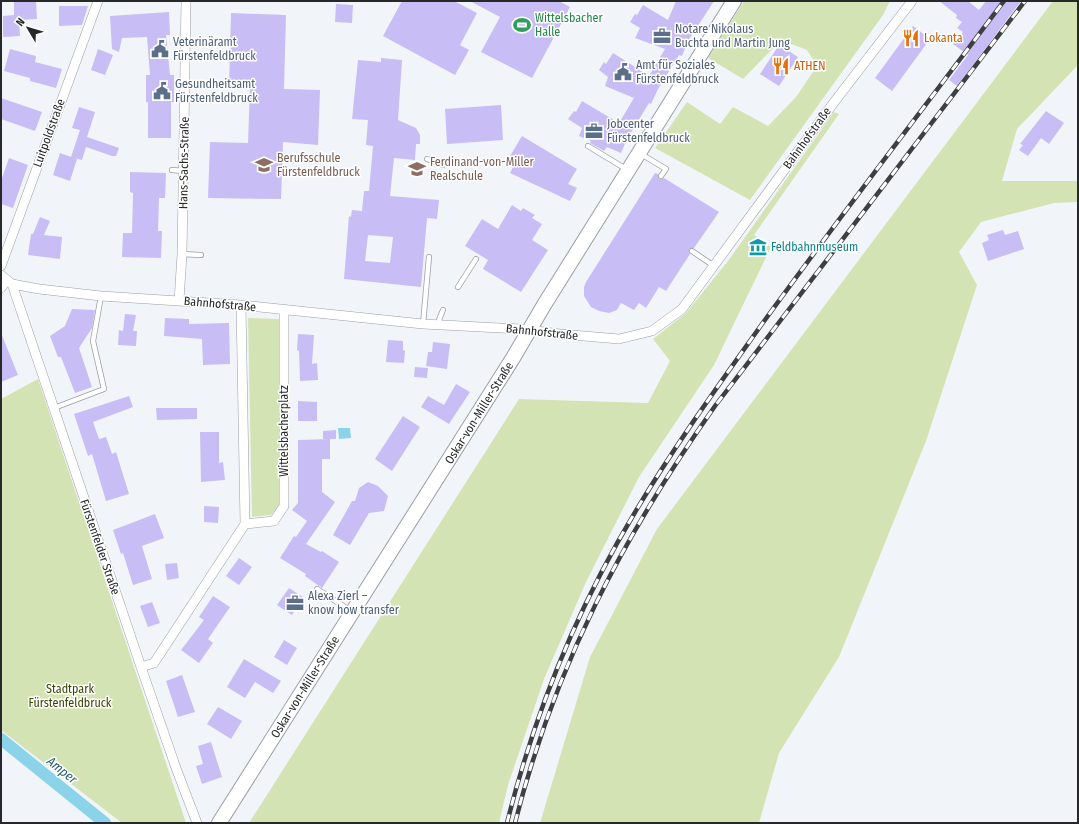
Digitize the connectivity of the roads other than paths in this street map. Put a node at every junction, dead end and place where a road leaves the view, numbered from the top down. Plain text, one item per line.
1 (98, 1) edge
2 (186, 1) edge
3 (734, 1) edge
4 (912, 1) edge
5 (588, 146) dead end
6 (639, 153) junction
7 (427, 159) dead end
8 (443, 165) dead end
9 (172, 170) dead end
10 (184, 171) junction
11 (628, 171) junction
12 (661, 176) dead end
13 (692, 251) dead end
14 (182, 254) junction
15 (201, 256) dead end
16 (430, 257) dead end
17 (476, 259) dead end
18 (1, 266) edge
19 (714, 266) junction
20 (7, 280) edge
21 (458, 287) dead end
22 (1, 288) edge
23 (101, 296) junction
24 (178, 300) junction
25 (241, 305) junction
26 (284, 309) junction
27 (443, 310) dead end
28 (423, 324) junction
29 (437, 325) junction
30 (529, 330) junction
31 (54, 408) junction
32 (245, 524) junction
33 (317, 589) dead end
34 (352, 612) junction
35 (140, 667) junction
36 (198, 823) edge
37 (219, 823) edge

1 - 18 street, Luitpoldstraße
2 - 10 street, Hans-Sachs-Straße
3 - 6 main road, Oskar-von-Miller-Straße
4 - 19 street, Bahnhofstraße
5 - 11 lane
6 - 11 main road, Oskar-von-Miller-Straße
6 - 12 lane
7 - 8 lane
9 - 10 lane
10 - 14 street, Hans-Sachs-Straße
11 - 30 main road, Oskar-von-Miller-Straße
13 - 19 lane
14 - 15 lane
14 - 24 street, Hans-Sachs-Straße
16 - 28 lane
17 - 21 lane
19 - 30 street, Bahnhofstraße
20 - 22 street
20 - 23 street, Bahnhofstraße
20 - 31 street, Fürstenfelder Straße
23 - 24 street, Bahnhofstraße
23 - 31 lane
24 - 25 street, Bahnhofstraße
25 - 26 street, Bahnhofstraße
25 - 32 street
26 - 28 street, Bahnhofstraße
26 - 32 street, Wittelsbacherplatz
27 - 29 lane
28 - 29 street, Bahnhofstraße
29 - 30 street, Bahnhofstraße
30 - 34 main road, Oskar-von-Miller-Straße
31 - 35 street, Fürstenfelder Straße
32 - 35 street
33 - 34 lane
34 - 37 main road, Oskar-von-Miller-Straße
35 - 36 street, Fürstenfelder Straße

